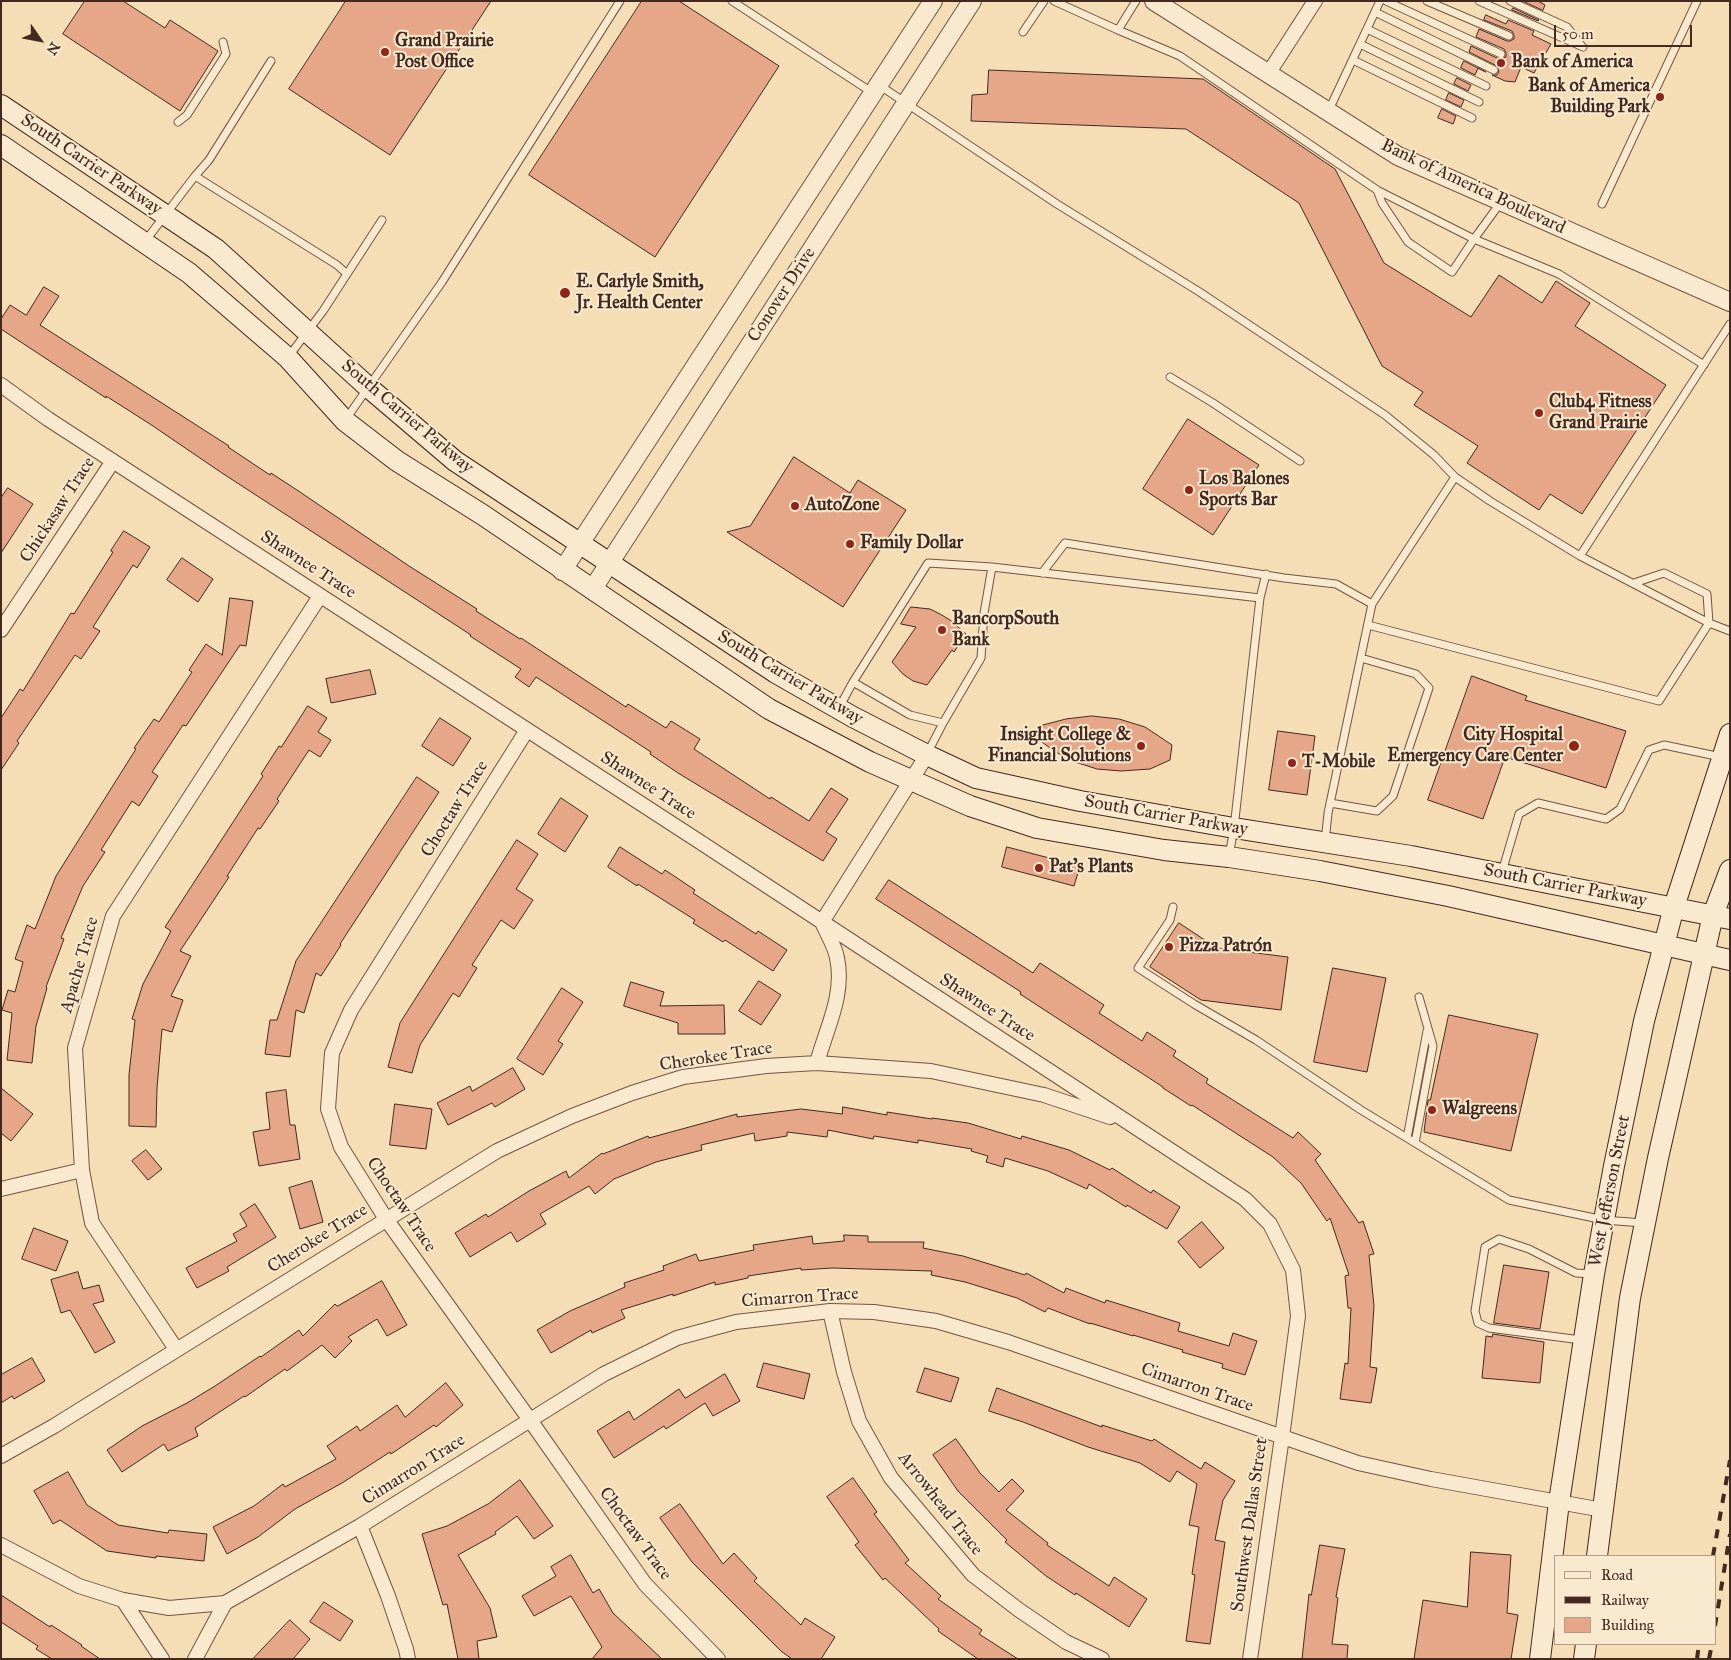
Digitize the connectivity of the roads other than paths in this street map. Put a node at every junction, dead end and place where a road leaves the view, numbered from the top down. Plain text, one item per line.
1 (620, 1) edge
2 (732, 1) edge
3 (933, 1) edge
4 (972, 1) edge
5 (1044, 1) edge
6 (1054, 1) edge
7 (1136, 1) edge
8 (1154, 1) edge
9 (1315, 1) edge
10 (1380, 1) edge
11 (1386, 1) edge
12 (1427, 1) edge
13 (1479, 1) edge
14 (1510, 1) edge
15 (1696, 1) edge
16 (1375, 12) junction
17 (1367, 29) junction
18 (1118, 30) junction
19 (1023, 32) dead end
20 (1509, 36) dead end
21 (223, 42) dead end
22 (1360, 44) junction
23 (1501, 54) dead end
24 (272, 60) dead end
25 (1353, 60) junction
26 (1494, 70) dead end
27 (1268, 74) junction
28 (1486, 86) dead end
29 (876, 89) junction
30 (1479, 102) dead end
31 (1, 104) edge
32 (906, 104) junction
33 (1328, 112) junction
34 (1472, 118) dead end
35 (178, 122) dead end
36 (1, 145) edge
37 (195, 176) junction
38 (1377, 190) junction
39 (1501, 202) junction
40 (1602, 204) dead end
41 (164, 215) junction
42 (382, 220) dead end
43 (1474, 238) junction
44 (144, 242) junction
45 (347, 274) junction
46 (1730, 302) edge
47 (1730, 324) edge
48 (307, 332) junction
49 (288, 358) junction
50 (1704, 365) junction
51 (1170, 377) dead end
52 (1, 385) edge
53 (368, 387) junction
54 (345, 421) junction
55 (113, 461) junction
56 (1300, 461) dead end
57 (1455, 476) junction
58 (580, 544) junction
59 (1580, 556) junction
60 (608, 563) junction
61 (992, 567) junction
62 (562, 570) junction
63 (1042, 573) junction
64 (1266, 574) junction
65 (1634, 583) junction
66 (592, 590) junction
67 (320, 596) junction
68 (1260, 598) junction
69 (1372, 604) junction
70 (1708, 623) junction
71 (1368, 625) junction
72 (1, 630) edge
73 (1730, 631) edge
74 (1361, 658) junction
75 (852, 682) junction
76 (838, 708) junction
77 (943, 723) junction
78 (528, 730) junction
79 (1730, 734) edge
80 (927, 755) junction
81 (1722, 757) junction
82 (911, 781) junction
83 (1330, 804) junction
84 (1234, 828) junction
85 (1325, 842) junction
86 (1229, 857) junction
87 (1730, 870) edge
88 (1501, 874) junction
89 (1173, 907) dead end
90 (1674, 907) junction
91 (1721, 917) edge
92 (822, 922) junction
93 (1665, 946) junction
94 (1705, 954) junction
95 (1730, 960) edge
96 (1419, 997) dead end
97 (1428, 1028) junction
98 (816, 1063) junction
99 (1128, 1122) junction
100 (1406, 1138) junction
101 (1415, 1143) junction
102 (82, 1170) junction
103 (1, 1189) edge
104 (386, 1219) junction
105 (1604, 1220) junction
106 (1270, 1224) joint
107 (1645, 1224) junction
108 (1594, 1274) junction
109 (830, 1311) junction
110 (1584, 1341) junction
111 (176, 1349) junction
112 (530, 1420) junction
113 (1282, 1437) junction
114 (1, 1456) edge
115 (1559, 1502) junction
116 (1603, 1510) junction
117 (360, 1526) junction
118 (1, 1545) edge
119 (1597, 1555) edge
120 (123, 1600) junction
121 (225, 1603) junction
122 (1586, 1645) edge
123 (162, 1659) edge
124 (195, 1659) edge
125 (408, 1659) edge
126 (718, 1659) edge
127 (1102, 1659) edge
128 (1250, 1659) edge
129 (1540, 1659) edge
130 (1584, 1659) edge

1 - 53 lane
2 - 29 lane
3 - 29 street, Conover Drive
4 - 32 street, Conover Drive
5 - 19 lane
6 - 18 lane
7 - 18 lane
8 - 27 street, Bank of America Boulevard
9 - 27 street
10 - 16 lane
11 - 23 lane
12 - 20 lane
13 - 14 lane
15 - 40 lane
16 - 17 lane
16 - 26 lane
17 - 22 lane
17 - 28 lane
18 - 38 lane
21 - 35 lane
22 - 25 lane
22 - 30 lane
24 - 37 lane
25 - 33 lane
25 - 34 lane
27 - 33 street, Bank of America Boulevard
29 - 32 lane
29 - 58 street, Conover Drive
31 - 41 main road, South Carrier Parkway
32 - 57 lane
32 - 60 street, Conover Drive
33 - 39 street, Bank of America Boulevard
36 - 44 main road, South Carrier Parkway
37 - 41 lane
37 - 45 lane
38 - 43 lane
38 - 43 lane
39 - 43 lane
39 - 46 street, Bank of America Boulevard
41 - 44 lane
41 - 48 main road, South Carrier Parkway
42 - 45 lane
43 - 50 lane
44 - 49 main road, South Carrier Parkway
45 - 48 lane
47 - 50 lane
48 - 49 lane
48 - 53 main road, South Carrier Parkway
49 - 54 main road, South Carrier Parkway
50 - 59 lane
51 - 56 lane
52 - 55 street, Shawnee Trace
53 - 54 lane
53 - 58 main road, South Carrier Parkway
54 - 62 main road, South Carrier Parkway
55 - 67 street, Shawnee Trace
55 - 72 street, Chickasaw Trace
57 - 59 lane
57 - 69 lane
58 - 60 main road, South Carrier Parkway
58 - 62 street, Conover Drive
59 - 65 lane
60 - 66 street, Conover Drive
60 - 76 main road, South Carrier Parkway
61 - 63 lane
61 - 75 lane
61 - 77 lane
62 - 66 main road, South Carrier Parkway
63 - 64 lane
63 - 68 lane
64 - 68 lane
64 - 69 lane
65 - 70 lane
65 - 70 lane
66 - 82 main road, South Carrier Parkway
67 - 78 street, Shawnee Trace
67 - 102 street, Apache Trace
68 - 84 lane
69 - 71 lane
70 - 71 lane
70 - 73 lane
71 - 74 lane
74 - 83 lane
74 - 83 lane
75 - 76 lane
75 - 77 lane
76 - 80 main road, South Carrier Parkway
77 - 80 lane
78 - 92 street, Shawnee Trace
78 - 104 street, Choctaw Trace
79 - 81 main road, West Jefferson Street
80 - 82 street
80 - 84 main road, South Carrier Parkway
81 - 88 lane
81 - 90 main road, West Jefferson Street
82 - 86 main road, South Carrier Parkway
82 - 92 street
83 - 85 lane
84 - 85 main road, South Carrier Parkway
84 - 86 lane
85 - 88 main road, South Carrier Parkway
86 - 93 main road, South Carrier Parkway
87 - 91 main road
88 - 90 main road, South Carrier Parkway
89 - 100 lane
90 - 91 main road, South Carrier Parkway
90 - 93 main road, West Jefferson Street
91 - 94 main road
92 - 98 street
92 - 99 street, Shawnee Trace
93 - 94 main road, South Carrier Parkway
93 - 105 main road, West Jefferson Street
94 - 95 main road, South Carrier Parkway
94 - 107 main road
96 - 97 lane
97 - 100 lane
97 - 101 lane
98 - 99 street, Cherokee Trace
98 - 104 street, Cherokee Trace
99 - 106 street, Shawnee Trace
100 - 101 lane
101 - 105 lane
102 - 103 street
102 - 111 street, Apache Trace
104 - 111 street, Cherokee Trace
104 - 112 street, Choctaw Trace
105 - 107 lane
105 - 108 main road, West Jefferson Street
106 - 113 street, Southwest Dallas Street
107 - 116 main road
108 - 110 main road, West Jefferson Street
108 - 110 lane
109 - 112 street, Cimarron Trace
109 - 113 street, Cimarron Trace
109 - 127 street, Arrowhead Trace
110 - 115 main road, West Jefferson Street
111 - 114 street, Cherokee Trace
112 - 117 street, Cimarron Trace
112 - 126 street, Choctaw Trace
113 - 115 street, Cimarron Trace
113 - 128 street, Southwest Dallas Street
115 - 116 street, Cimarron Trace
115 - 129 main road, West Jefferson Street
116 - 119 main road
117 - 121 street, Cimarron Trace
117 - 125 street
118 - 120 street, Cimarron Trace
120 - 121 street, Cimarron Trace
120 - 123 street
121 - 124 street
122 - 130 main road

